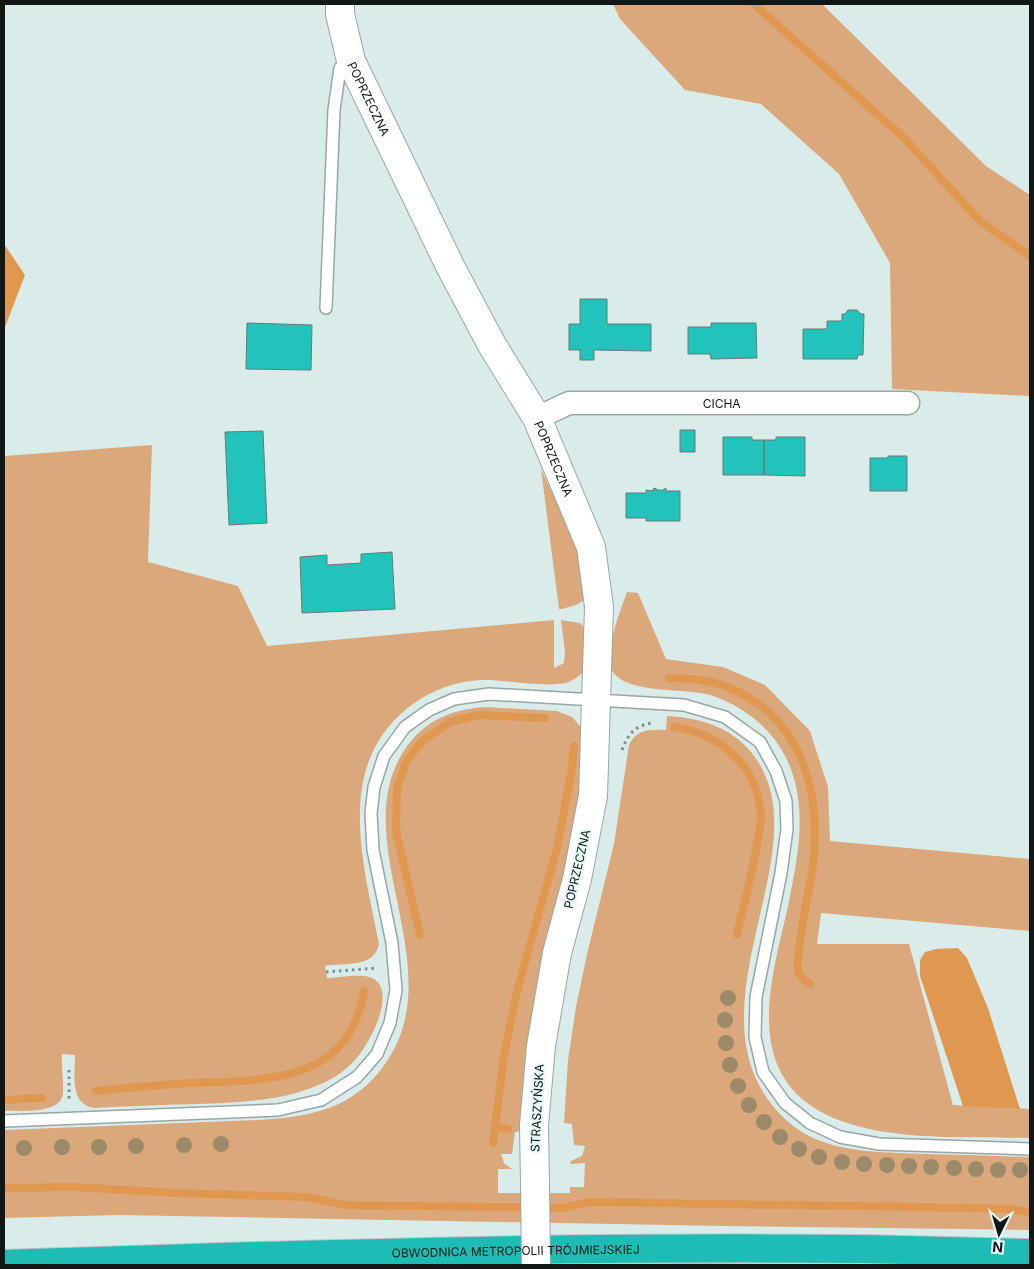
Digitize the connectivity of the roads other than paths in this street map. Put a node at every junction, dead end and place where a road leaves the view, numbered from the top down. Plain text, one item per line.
1 (340, 4) edge
2 (351, 61) junction
3 (326, 308) dead end
4 (908, 404) dead end
5 (536, 418) junction
6 (597, 700) junction
7 (557, 953) joint
8 (4, 1121) edge
9 (1030, 1149) edge
10 (1030, 1253) edge
11 (4, 1264) edge
12 (536, 1265) edge

1 - 2 street, POPRZECZNA
2 - 3 lane
2 - 5 street, POPRZECZNA
4 - 5 street, CICHA
5 - 6 street, POPRZECZNA
6 - 7 street, POPRZECZNA
6 - 8 lane
6 - 9 lane
7 - 12 street, STRASZYŃSKA, bridge
10 - 11 highway, OBWODNICA METROPOLII TRÓJMIEJSKIEJ

